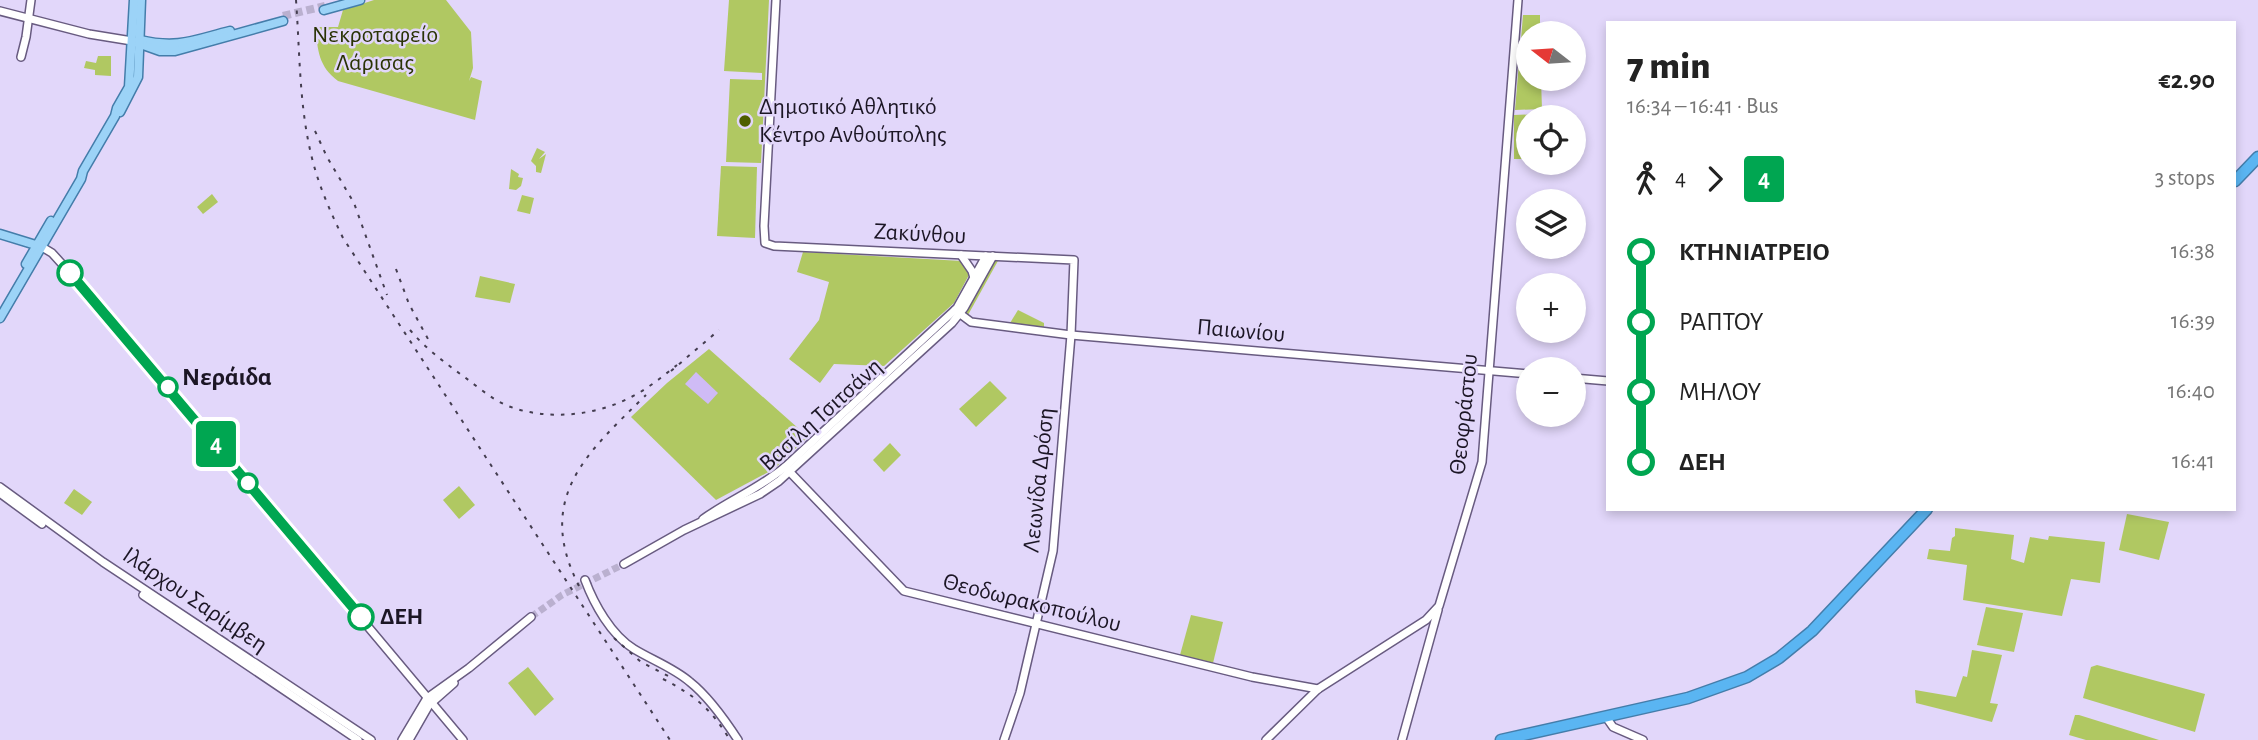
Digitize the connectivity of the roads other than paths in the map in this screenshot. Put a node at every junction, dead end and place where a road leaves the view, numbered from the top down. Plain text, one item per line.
1 (31, 0) edge
2 (134, 0) edge
3 (141, 0) edge
4 (345, 0) edge
5 (360, 0) edge
6 (776, 0) edge
7 (1518, 0) edge
8 (0, 11) edge
9 (141, 17) junction
10 (29, 18) junction
11 (283, 19) tunnel mouth
12 (137, 42) junction
13 (161, 48) junction
14 (21, 57) dead end
15 (139, 63) junction
16 (115, 116) junction
17 (2258, 156) edge
18 (2236, 180) edge
19 (0, 234) edge
20 (39, 246) junction
21 (961, 255) junction
22 (989, 256) junction
23 (1074, 260) joint
24 (974, 278) junction
25 (0, 308) edge
26 (957, 313) junction
27 (0, 317) edge
28 (1071, 335) junction
29 (1489, 371) junction
30 (1516, 373) edge
31 (1586, 379) edge
32 (1606, 381) edge
33 (788, 470) junction
34 (0, 487) edge
35 (0, 493) edge
36 (1925, 511) edge
37 (624, 564) tunnel mouth
38 (584, 580) dead end
39 (1439, 606) junction
40 (531, 617) tunnel mouth
41 (1036, 624) junction
42 (1318, 689) junction
43 (429, 701) junction
44 (1606, 717) junction
45 (358, 740) edge
46 (371, 740) edge
47 (402, 740) edge
48 (409, 740) edge
49 (463, 740) edge
50 (738, 740) edge
51 (1004, 740) edge
52 (1266, 740) edge
53 (1402, 740) edge
54 (1501, 740) edge
55 (1643, 740) edge

1 - 10 street
2 - 12 main road
3 - 9 main road
4 - 5 main road
6 - 21 street, Ζακύνθου
7 - 29 street, Θεοφράστου
8 - 10 street
9 - 12 main road
9 - 13 main road
10 - 12 street
10 - 14 street
11 - 13 main road
12 - 13 main road
12 - 15 main road
12 - 16 main road
13 - 15 main road
15 - 16 main road
16 - 20 main road
17 - 18 highway
19 - 20 main road
20 - 25 main road
20 - 27 main road
20 - 43 street
21 - 22 street, Ζακύνθου
21 - 24 street
22 - 23 street, Ζακύνθου
22 - 24 street, Βασίλη Τσιτσάνη
22 - 26 street, Βασίλη Τσιτσάνη
23 - 28 street, Λεωνίδα Δρόση
24 - 26 street, Βασίλη Τσιτσάνη
26 - 28 street, Παιωνίου
26 - 33 street, Βασίλη Τσιτσάνη
28 - 29 street, Παιωνίου
28 - 41 street, Λεωνίδα Δρόση
29 - 30 street, Παιωνίου
29 - 39 street, Θεοφράστου
31 - 32 street
33 - 37 street, Βασίλη Τσιτσάνη
33 - 41 street, Θεοδωρακοπούλου
34 - 46 street, Ιλάρχου Σαρίμβεη
35 - 45 street, Ιλάρχου Σαρίμβεη
36 - 44 highway
38 - 50 street
39 - 42 street
39 - 53 street, Θεοφράστου
40 - 43 street
41 - 42 street, Θεοδωρακοπούλου
41 - 51 street, Λεωνίδα Δρόση
42 - 52 street
43 - 47 street
43 - 48 street
43 - 49 street
44 - 54 highway
44 - 55 street

